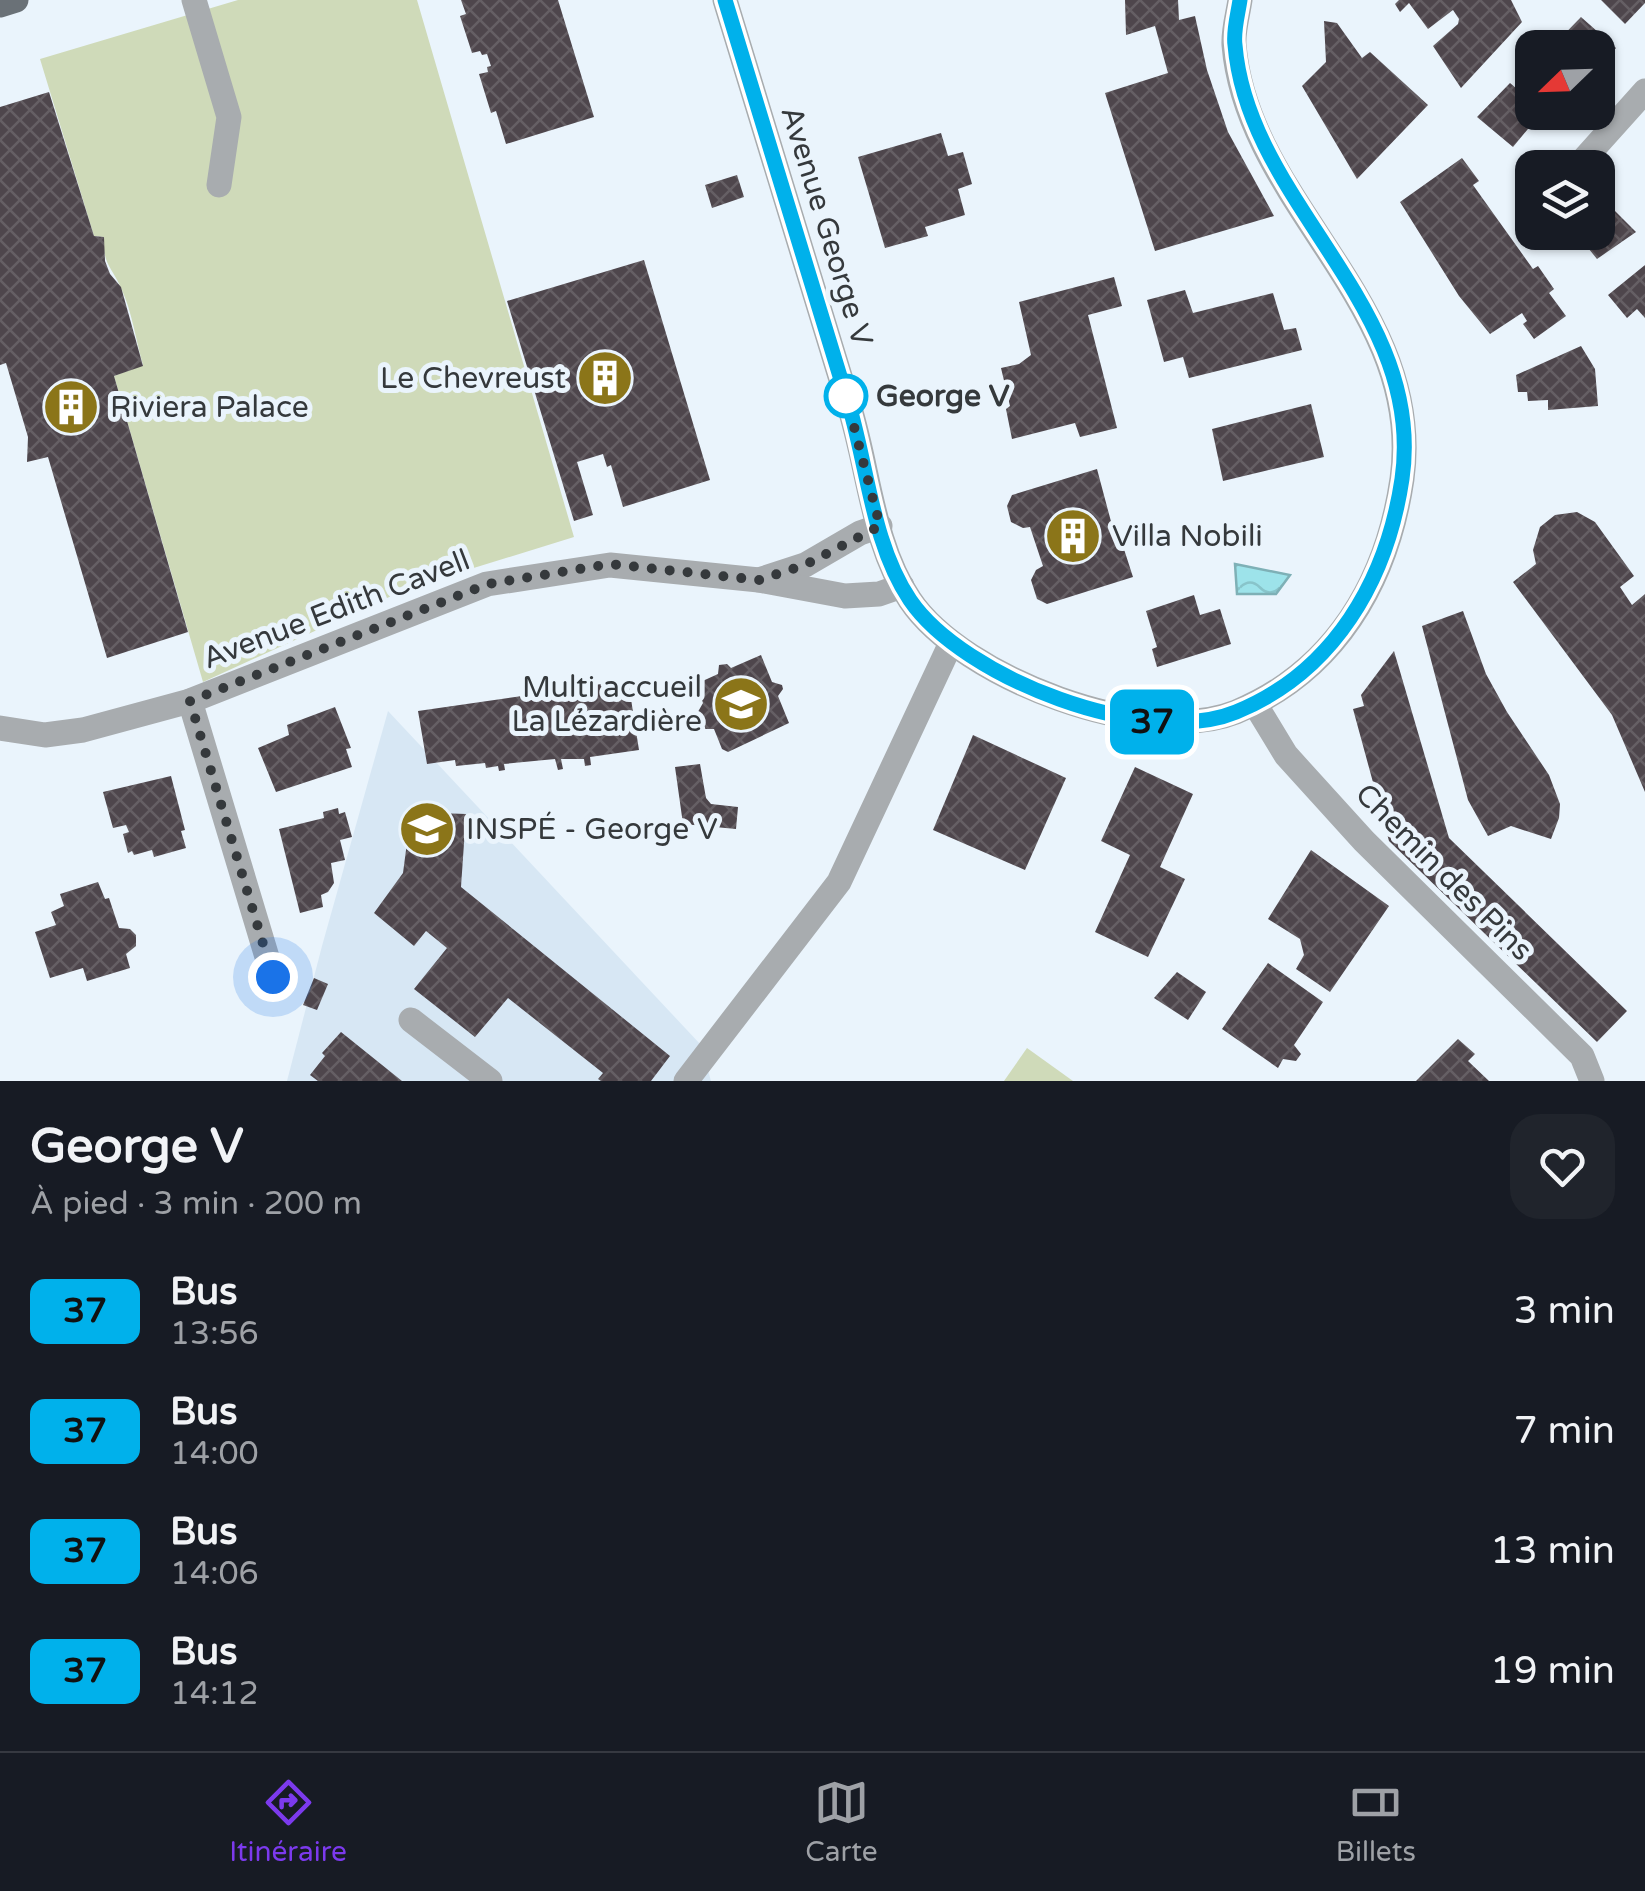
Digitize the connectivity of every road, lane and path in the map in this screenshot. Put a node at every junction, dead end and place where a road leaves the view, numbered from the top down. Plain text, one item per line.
1 (16, 0) edge
2 (194, 0) edge
3 (725, 0) edge
4 (1240, 0) edge
5 (0, 5) edge
6 (1645, 91) edge
7 (1592, 150) edge
8 (220, 185) dead end
9 (880, 526) junction
10 (759, 580) junction
11 (902, 586) junction
12 (951, 643) junction
13 (190, 701) junction
14 (1255, 704) junction
15 (0, 728) edge
16 (273, 977) dead end
17 (411, 1020) dead end
18 (490, 1081) edge
19 (686, 1081) edge
20 (1592, 1081) edge

1 - 5 main road
2 - 8 street
3 - 9 street, Avenue George V
4 - 14 street, Avenue George V
6 - 7 street
9 - 10 street, Avenue Edith Cavell
9 - 11 street, Avenue George V
10 - 11 street, Avenue Edith Cavell
10 - 13 street, Avenue Edith Cavell
11 - 12 street, Avenue George V
12 - 14 street, Avenue George V
12 - 19 street
13 - 15 street, Avenue Edith Cavell
13 - 16 street
14 - 20 street, Chemin des Pins
17 - 18 street

